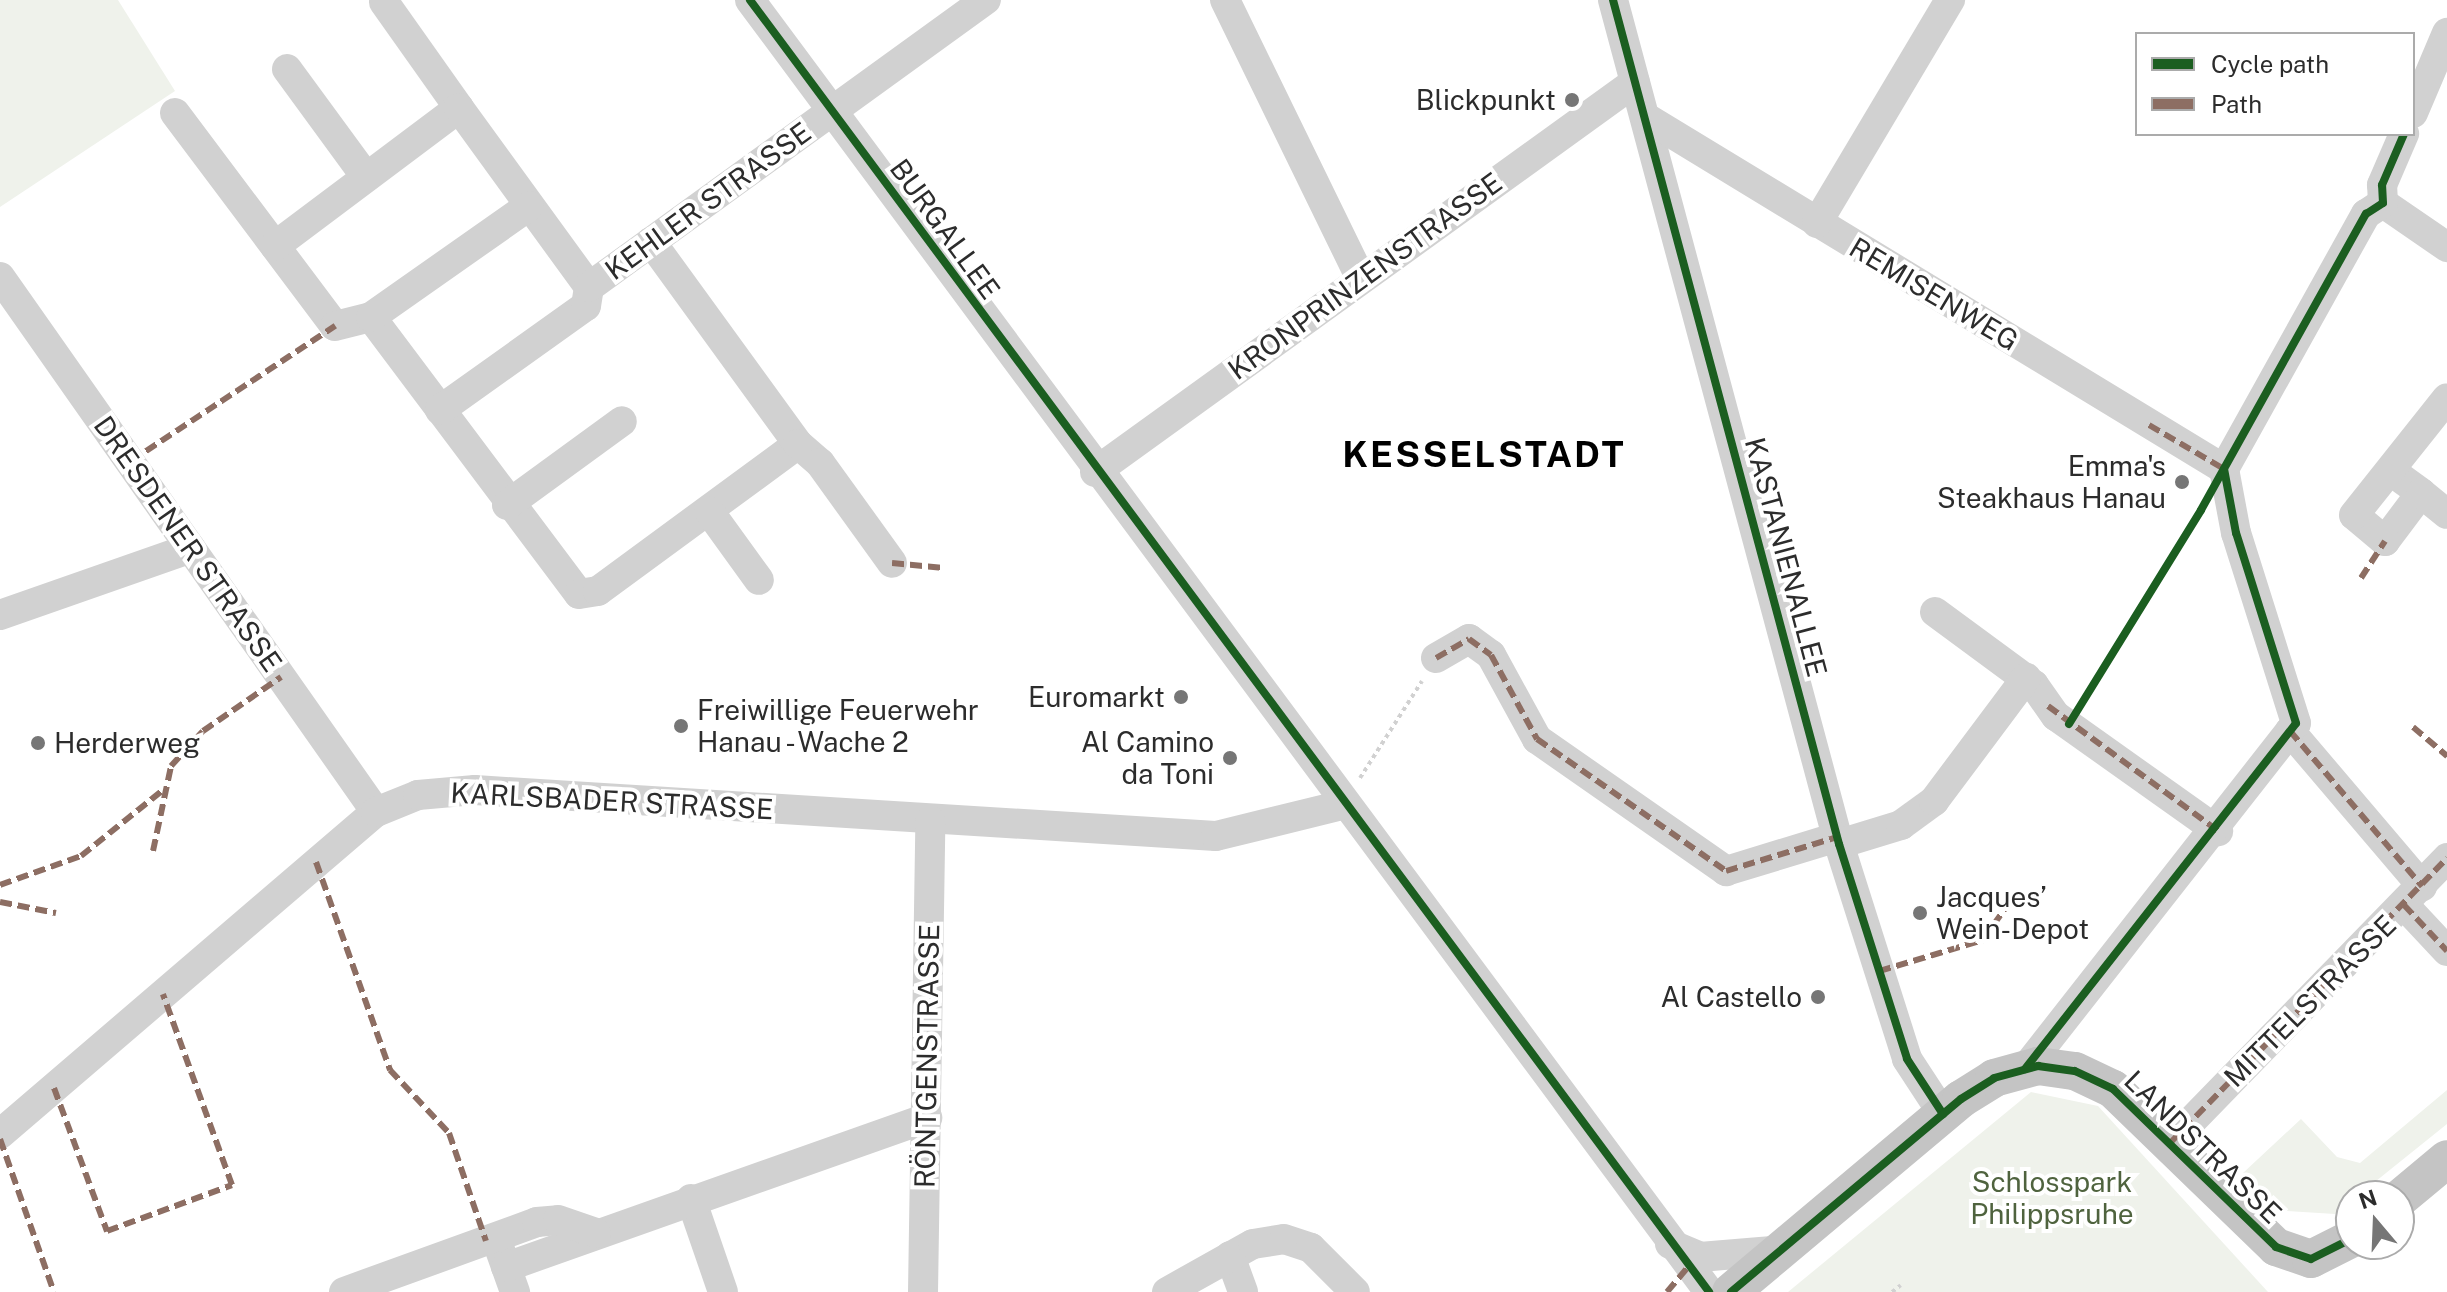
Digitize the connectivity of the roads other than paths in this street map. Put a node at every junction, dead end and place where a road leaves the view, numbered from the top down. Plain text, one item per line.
1 (750, 0) edge
2 (986, 0) edge
3 (1225, 0) edge
4 (1613, 0) edge
5 (1950, 0) edge
6 (384, 2) dead end
7 (2447, 33) edge
8 (287, 69) dead end
9 (1635, 82) junction
10 (459, 108) junction
11 (2415, 108) edge
12 (832, 111) junction
13 (175, 113) dead end
14 (1645, 117) junction
15 (2403, 136) edge
16 (366, 177) junction
17 (2383, 203) junction
18 (529, 206) junction
19 (1817, 223) junction
20 (651, 242) junction
21 (275, 246) junction
22 (2447, 247) edge
23 (0, 277) edge
24 (1361, 279) junction
25 (589, 287) junction
26 (371, 317) junction
27 (2447, 398) edge
28 (440, 410) junction
29 (622, 421) dead end
30 (798, 444) junction
31 (2224, 469) junction
32 (2391, 471) junction
33 (1095, 472) junction
34 (2421, 493) junction
35 (507, 505) junction
36 (709, 511) junction
37 (2447, 514) edge
38 (191, 548) junction
39 (892, 563) dead end
40 (759, 580) dead end
41 (1935, 612) dead end
42 (0, 615) edge
43 (1436, 658) road end
44 (2026, 678) junction
45 (2293, 727) junction
46 (1342, 805) junction
47 (376, 812) junction
48 (930, 821) junction
49 (2218, 831) junction
50 (1838, 840) junction
51 (2447, 858) edge
52 (2413, 896) junction
53 (2447, 951) edge
54 (2025, 1069) junction
55 (1943, 1114) junction
56 (927, 1118) junction
57 (0, 1134) edge
58 (2171, 1142) junction
59 (2447, 1159) edge
60 (2415, 1186) edge
61 (691, 1199) junction
62 (596, 1233) junction
63 (496, 1238) junction
64 (1670, 1244) junction
65 (2335, 1249) edge
66 (1783, 1250) junction
67 (1230, 1256) junction
68 (510, 1279) edge
69 (344, 1292) edge
70 (723, 1292) edge
71 (923, 1292) edge
72 (1167, 1292) edge
73 (1243, 1292) edge
74 (1355, 1292) edge
75 (1709, 1292) edge
76 (1731, 1292) edge

1 - 12 street, BURGALLEE
2 - 12 street, KEHLER STRASSE
3 - 24 street
4 - 9 street, KASTANIENALLEE
5 - 19 street
6 - 10 street
7 - 11 street
8 - 16 street
9 - 14 street, KASTANIENALLEE
9 - 24 street, KRONPRINZENSTRASSE
10 - 16 street
10 - 18 street
12 - 20 street, KEHLER STRASSE
12 - 33 street, BURGALLEE
13 - 21 street
14 - 19 street, REMISENWEG
14 - 50 street, KASTANIENALLEE
15 - 17 street
16 - 21 street
17 - 22 street
17 - 31 street
18 - 25 street
18 - 26 street
19 - 31 street, REMISENWEG
20 - 25 street, KEHLER STRASSE
20 - 30 street
21 - 26 street
23 - 38 street, DRESDENER STRASSE
24 - 33 street, KRONPRINZENSTRASSE
25 - 28 street, KEHLER STRASSE
26 - 28 street
27 - 32 street
28 - 35 street
29 - 35 street
30 - 36 street
30 - 39 street
31 - 45 street
32 - 34 street
32 - 34 street
33 - 46 street, BURGALLEE
34 - 37 street
35 - 36 street
36 - 40 street
38 - 42 street
38 - 47 street, DRESDENER STRASSE
41 - 44 street
43 - 50 street
44 - 49 street
44 - 50 street
45 - 49 street
45 - 52 street
46 - 48 street, KARLSBADER STRASSE
46 - 64 street, BURGALLEE
47 - 48 street, KARLSBADER STRASSE
47 - 57 street, KARLSBADER STRASSE
48 - 56 street, RÖNTGENSTRASSE
49 - 54 street
50 - 55 street, KASTANIENALLEE
51 - 52 street, MITTELSTRASSE
52 - 53 street
52 - 58 street, MITTELSTRASSE
54 - 55 main road, LANDSTRASSE
54 - 58 main road, LANDSTRASSE
55 - 66 main road, LANDSTRASSE
56 - 61 street
56 - 71 street, RÖNTGENSTRASSE
58 - 65 main road, LANDSTRASSE
59 - 60 main road
61 - 62 street
61 - 70 street
62 - 63 street
62 - 68 street
63 - 68 street
63 - 69 street
64 - 66 street
64 - 75 street, BURGALLEE
66 - 76 main road, LANDSTRASSE
67 - 72 street
67 - 73 street
67 - 74 street

